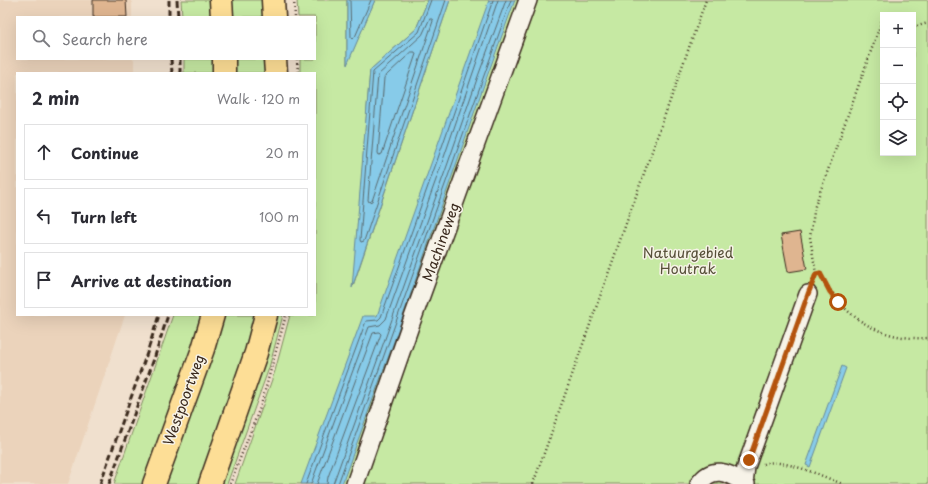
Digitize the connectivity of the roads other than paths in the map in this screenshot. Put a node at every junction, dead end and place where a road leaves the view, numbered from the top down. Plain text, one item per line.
1 (221, 0) edge
2 (273, 0) edge
3 (528, 0) edge
4 (222, 16) edge
5 (274, 16) edge
6 (224, 60) edge
7 (275, 60) edge
8 (224, 72) edge
9 (276, 72) edge
10 (808, 294) road end
11 (212, 316) edge
12 (266, 316) edge
13 (745, 483) edge
14 (154, 484) edge
15 (210, 484) edge
16 (355, 484) edge
17 (699, 484) edge

1 - 4 main road
2 - 5 main road
3 - 16 street, Machineweg
6 - 8 main road
7 - 9 main road
10 - 13 street
11 - 14 main road, Westpoortweg
12 - 15 main road
13 - 17 street

